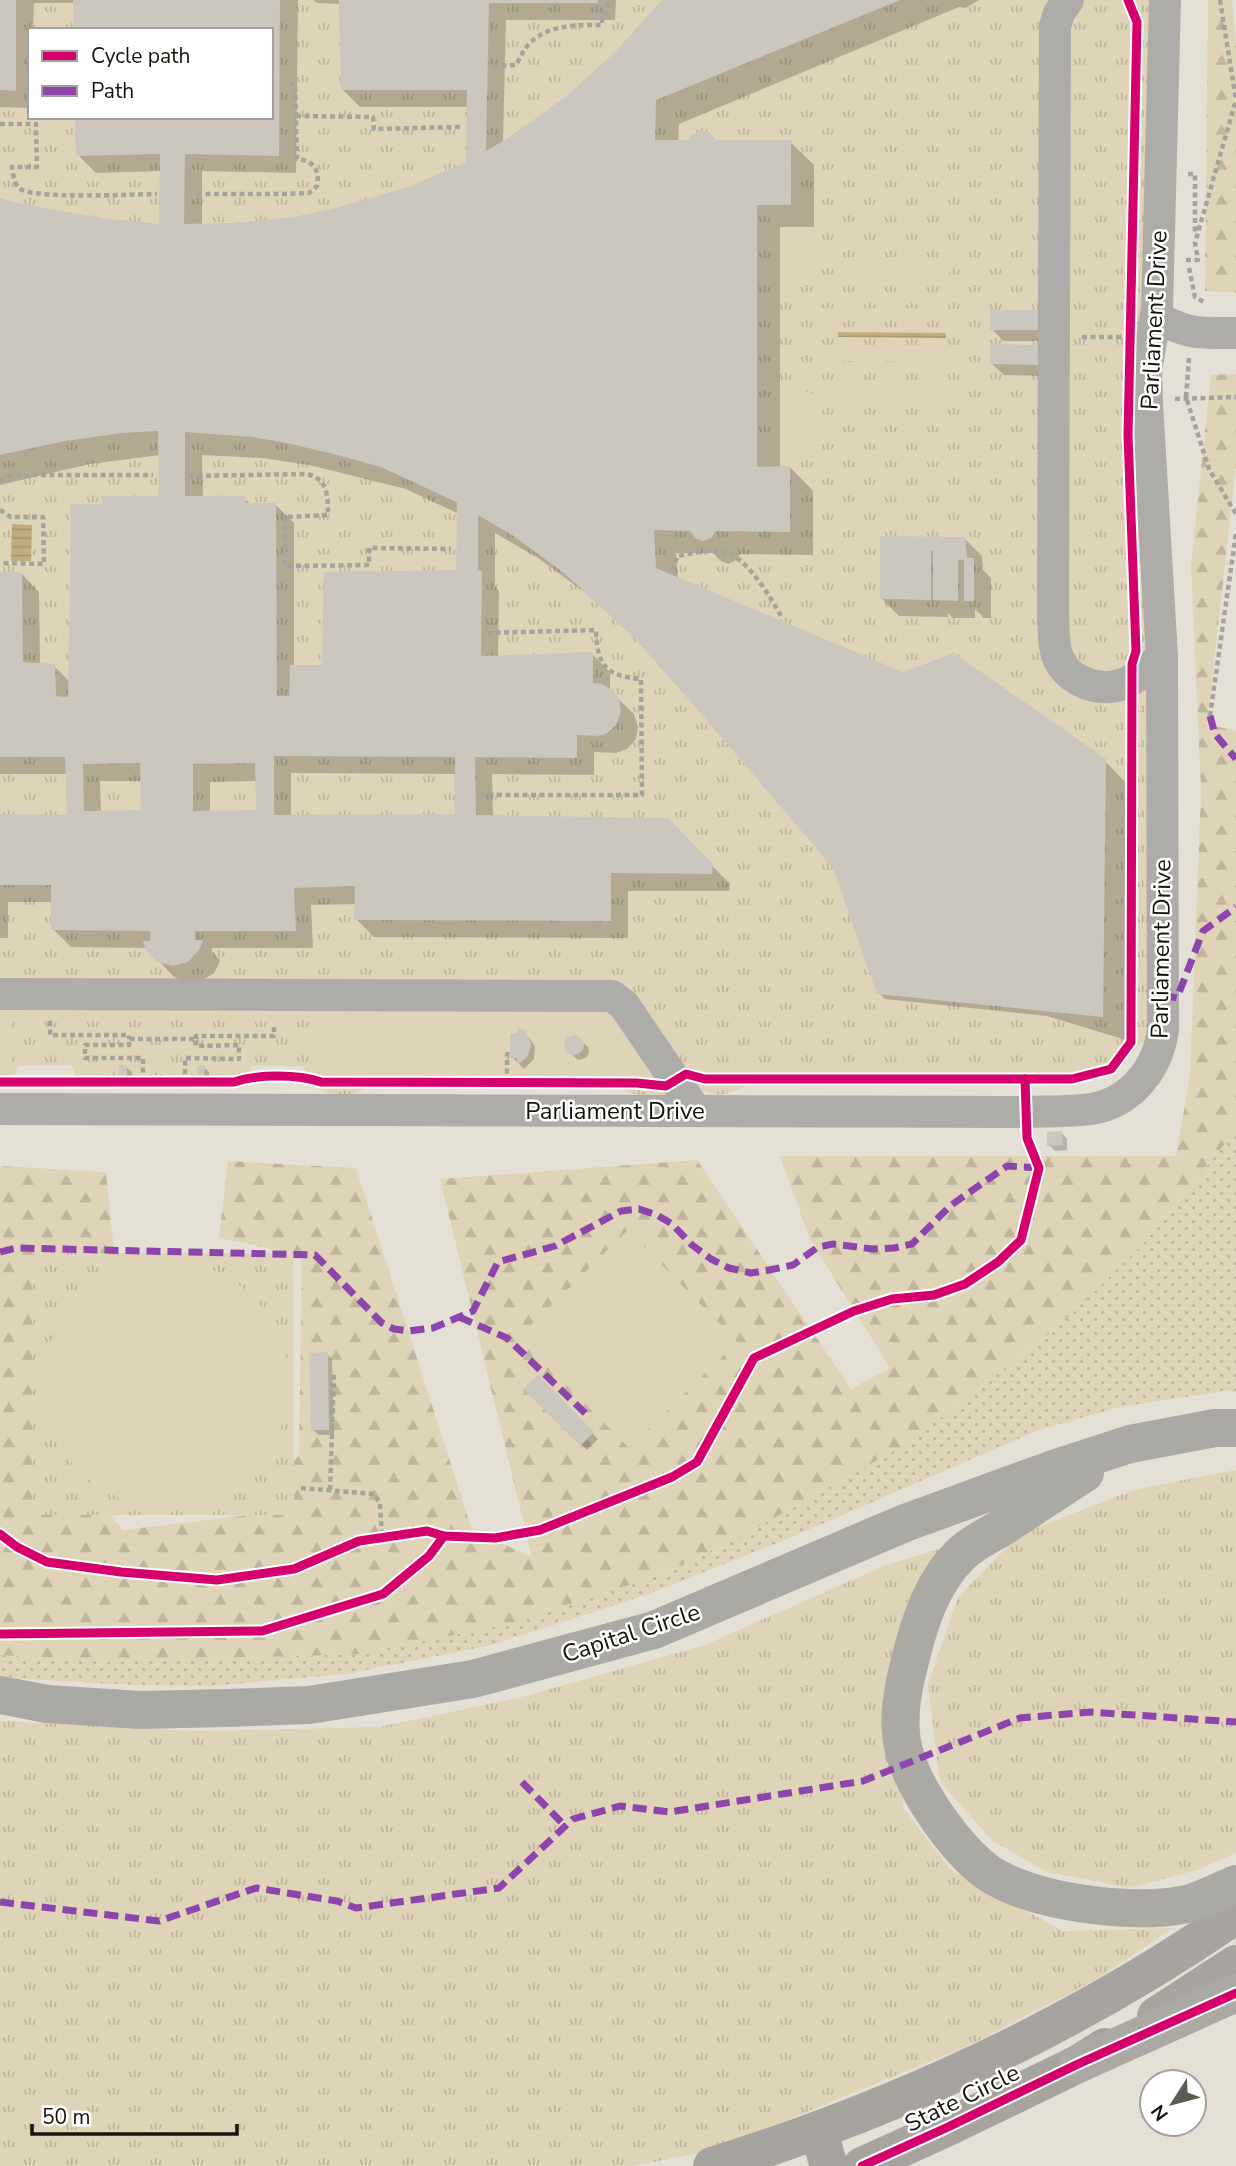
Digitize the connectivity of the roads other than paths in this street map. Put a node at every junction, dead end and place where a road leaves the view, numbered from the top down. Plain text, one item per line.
1 (1068, 0) edge
2 (1160, 3) edge
3 (1156, 317) junction
4 (1236, 333) edge
5 (1162, 657) junction
6 (0, 994) edge
7 (0, 1110) edge
8 (696, 1111) junction
9 (1236, 1428) edge
10 (1130, 1444) junction
11 (0, 1695) edge
12 (1236, 1884) edge
13 (1236, 1915) edge
14 (1236, 1964) edge
15 (1236, 1993) edge
16 (1078, 2064) junction
17 (948, 2127) junction
18 (802, 2146) edge
19 (712, 2166) edge
20 (829, 2166) edge
21 (862, 2166) edge
22 (910, 2166) edge

1 - 5 street
2 - 3 street, Parliament Drive
3 - 4 street
3 - 5 street, Parliament Drive
5 - 8 street, Parliament Drive
6 - 8 street
7 - 8 street, Parliament Drive
9 - 10 highway, Capital Circle
10 - 11 highway, Capital Circle
10 - 12 highway
13 - 18 main road, State Circle
14 - 16 main road, State Circle
15 - 16 highway
16 - 17 main road, State Circle
17 - 21 main road, State Circle
17 - 22 street
18 - 19 main road, State Circle
18 - 20 main road

